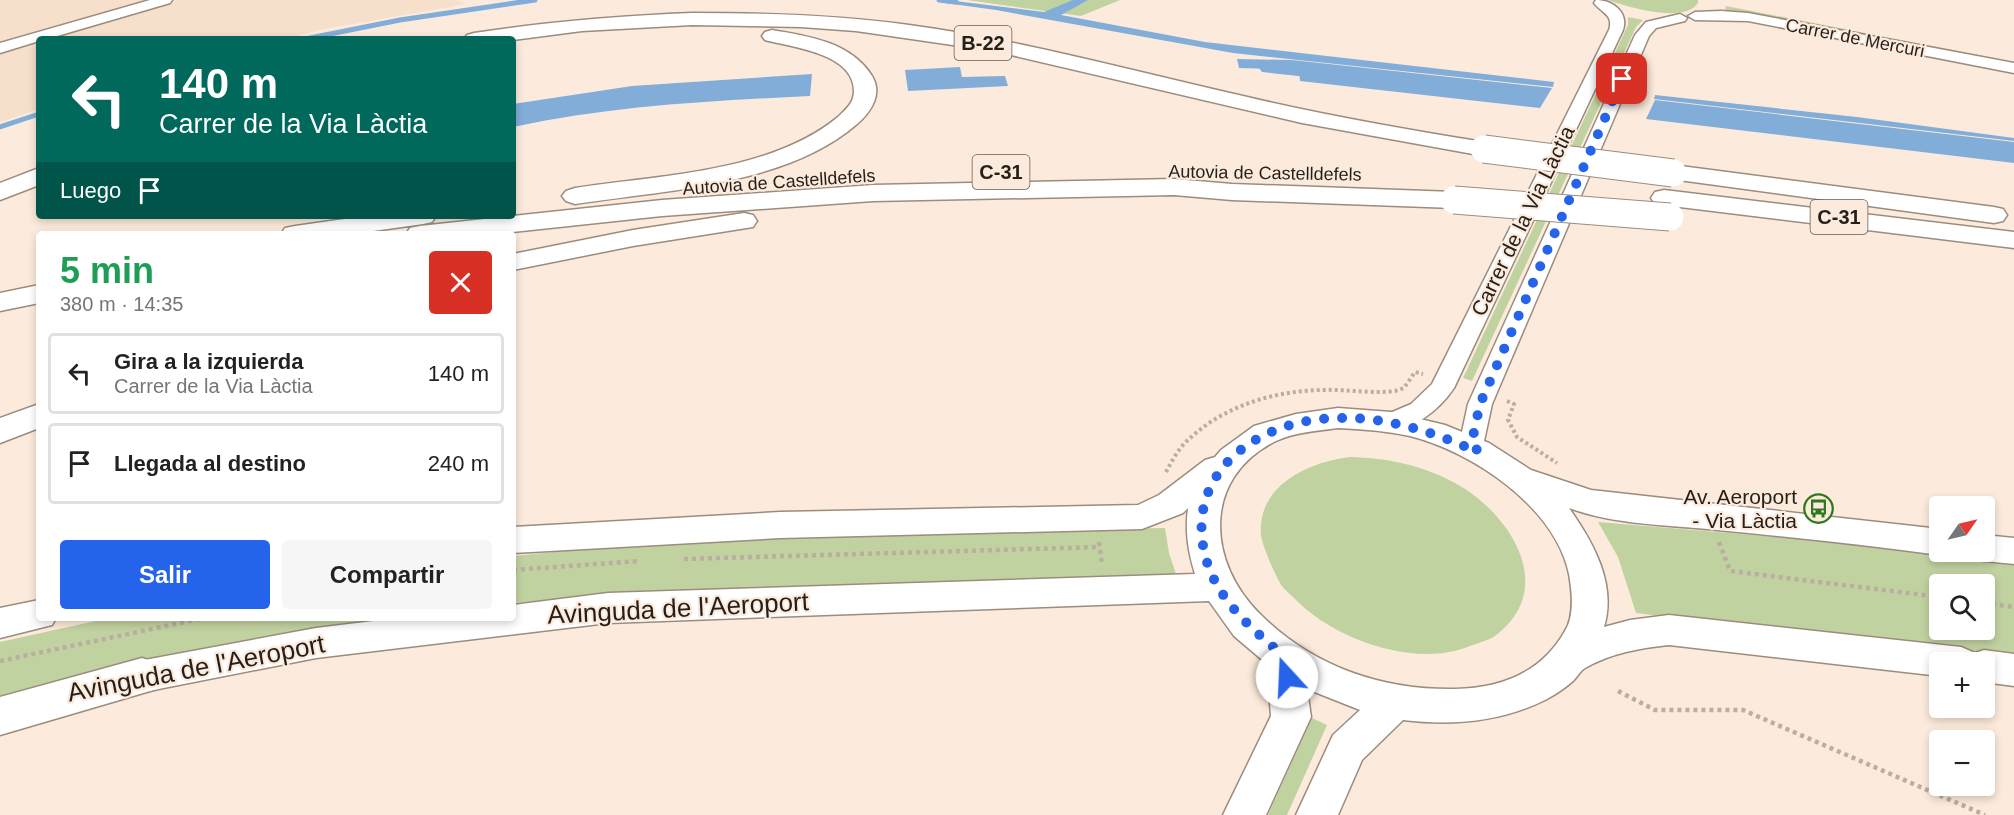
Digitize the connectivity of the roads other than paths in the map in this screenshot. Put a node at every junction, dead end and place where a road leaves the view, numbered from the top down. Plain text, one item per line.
1 (165, 0) edge
2 (1712, 0) edge
3 (1722, 0) edge
4 (1598, 2) edge
5 (1688, 17) junction
6 (41, 36) edge
7 (499, 36) edge
8 (36, 38) edge
9 (0, 48) edge
10 (516, 48) edge
11 (2014, 58) edge
12 (2014, 68) edge
13 (36, 157) edge
14 (0, 171) edge
15 (36, 177) edge
16 (1458, 191) junction
17 (0, 192) edge
18 (1232, 192) junction
19 (1669, 196) junction
20 (540, 202) junction
21 (516, 205) edge
22 (2014, 218) edge
23 (402, 219) edge
24 (316, 231) edge
25 (448, 231) edge
26 (2014, 240) edge
27 (2014, 260) edge
28 (516, 261) edge
29 (36, 277) edge
30 (0, 283) edge
31 (36, 295) edge
32 (0, 302) edge
33 (36, 416) edge
34 (1392, 422) junction
35 (0, 431) edge
36 (1478, 452) junction
37 (1228, 459) junction
38 (1516, 476) junction
39 (516, 540) edge
40 (1929, 541) edge
41 (1995, 549) edge
42 (2014, 551) edge
43 (1219, 587) junction
44 (36, 616) edge
45 (516, 619) edge
46 (500, 621) edge
47 (0, 623) edge
48 (1285, 657) junction
49 (1571, 657) junction
50 (1929, 659) edge
51 (1995, 667) edge
52 (2014, 670) edge
53 (142, 676) junction
54 (1395, 702) junction
55 (0, 708) edge
56 (0, 716) edge
57 (1244, 815) edge
58 (1317, 815) edge

1 - 6 street
2 - 5 street
3 - 11 street, Carrer de Mercuri
4 - 5 street
4 - 34 street, Carrer de la Via Làctia
5 - 12 street, Carrer de Mercuri
5 - 36 street, Carrer de la Via Làctia
7 - 19 main road, B-22, bridge
8 - 9 street
10 - 20 main road
13 - 14 main road
15 - 17 main road
16 - 18 main road, Autovia de Castelldefels / C-31
16 - 19 main road, C-31, bridge
16 - 20 main road, Autovia de Castelldefels / C-31
18 - 25 main road, Autovia de Castelldefels / C-31
18 - 28 main road
19 - 22 main road
19 - 26 main road, C-31
19 - 27 main road, C-31
20 - 21 main road, Autovia de Castelldefels / C-31
23 - 24 main road
29 - 30 main road
31 - 32 main road
33 - 35 main road
34 - 36 street
34 - 37 street
36 - 38 street
37 - 39 street
37 - 43 street
38 - 40 street
38 - 49 street
41 - 42 street
43 - 45 street, Avinguda de l'Aeroport
43 - 48 street
44 - 47 street
46 - 53 street, Avinguda de l'Aeroport
48 - 54 street
48 - 57 street
49 - 50 street
49 - 54 street
51 - 52 street
53 - 55 street, Avinguda de l'Aeroport
53 - 56 main road
54 - 58 street

